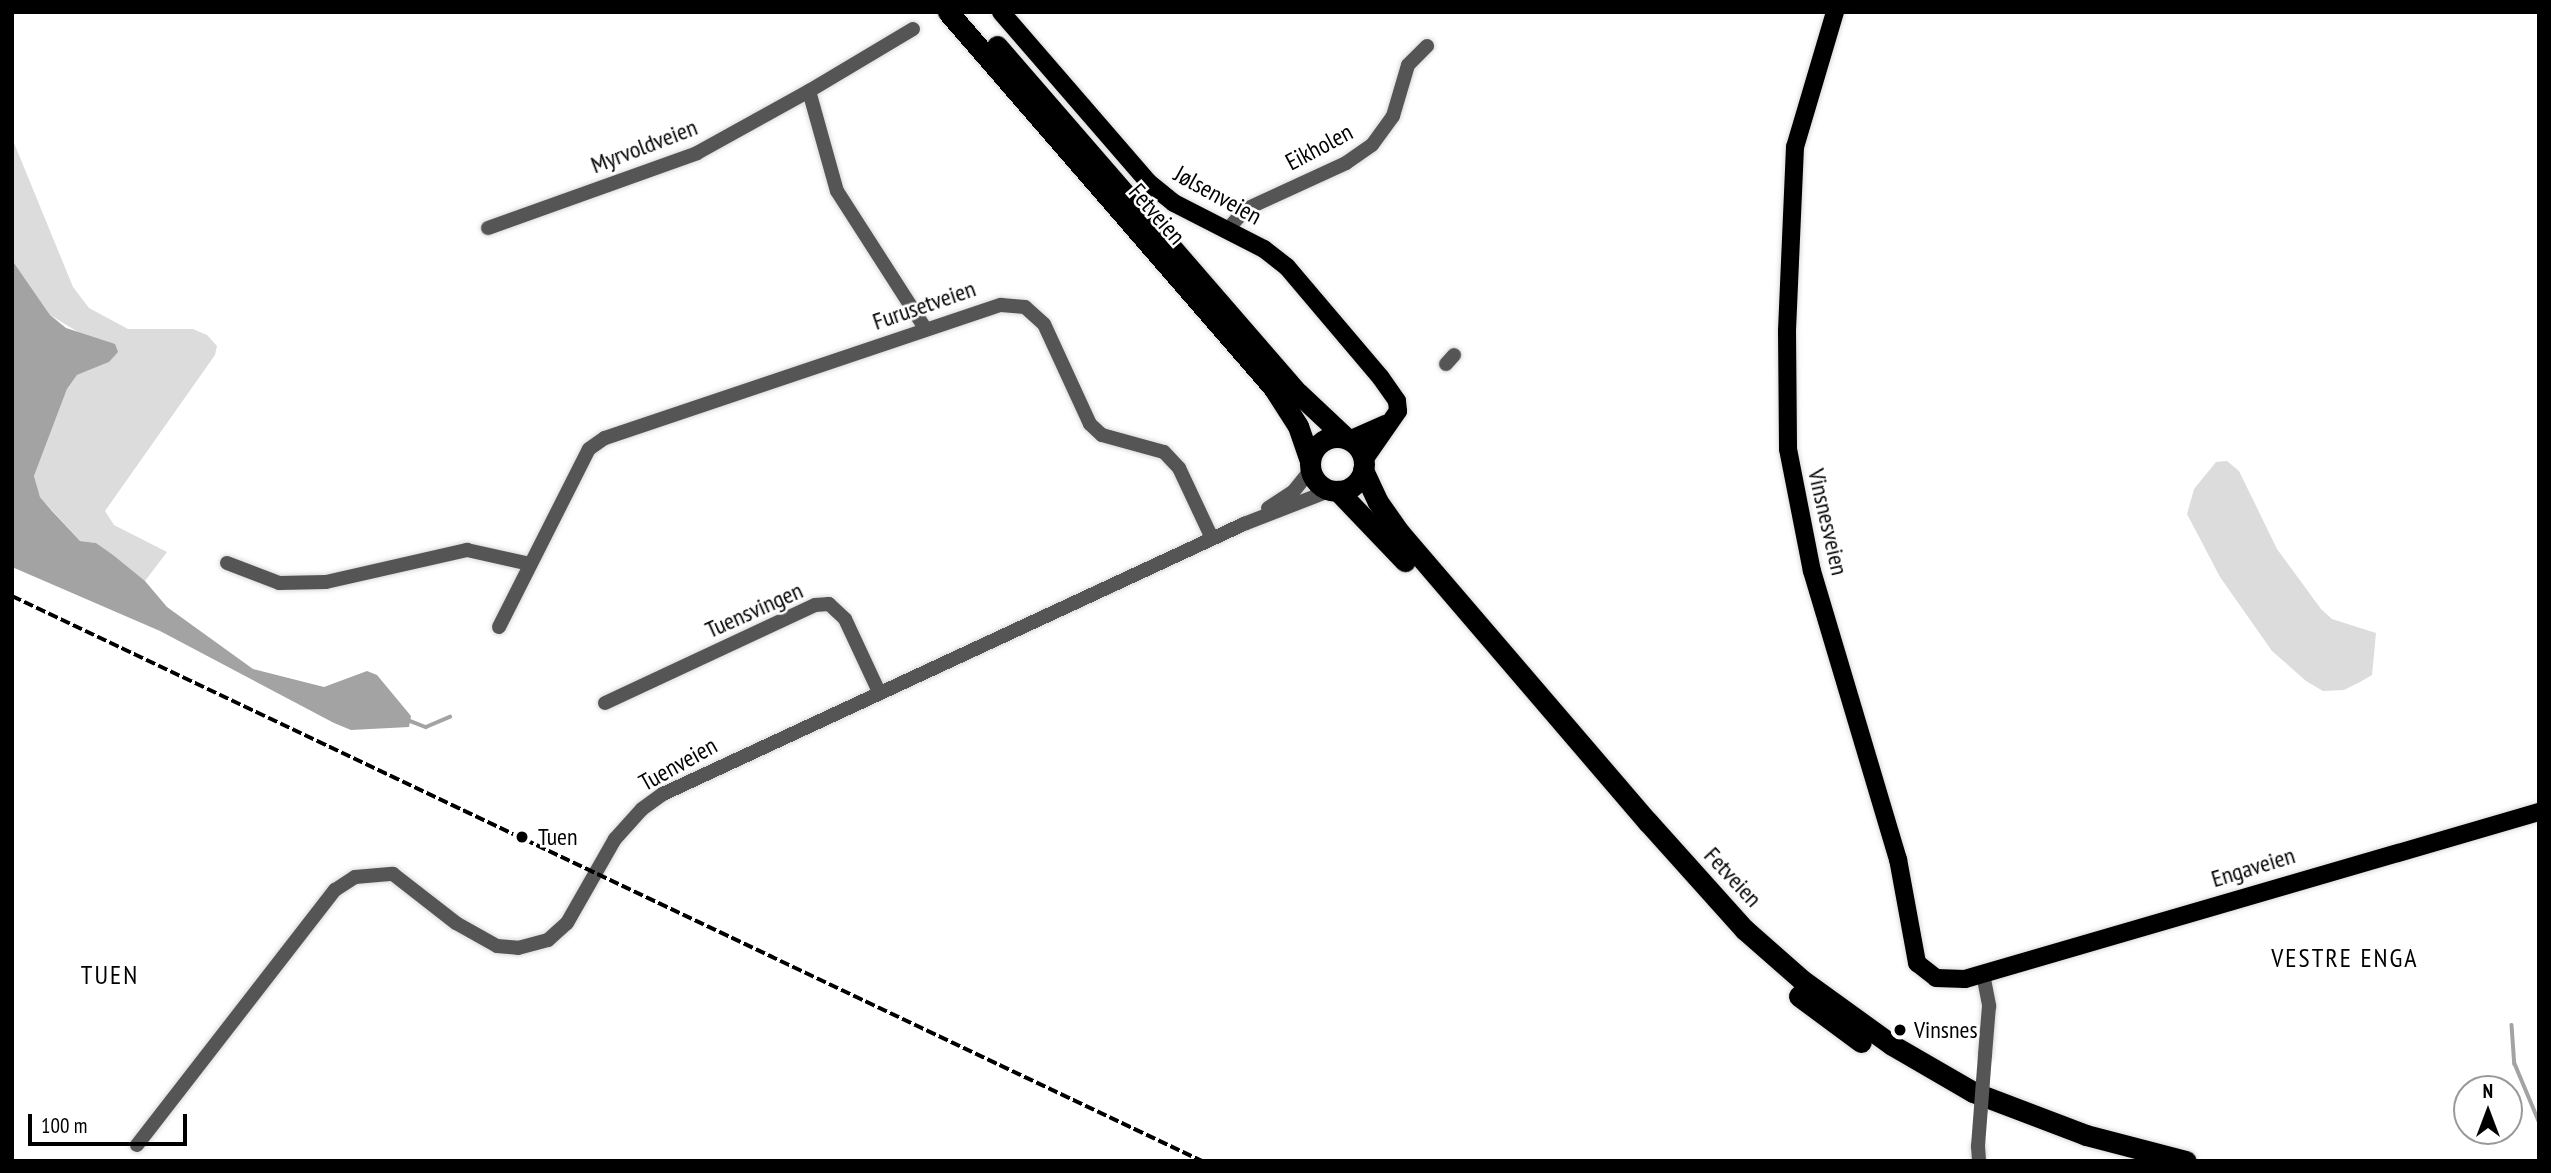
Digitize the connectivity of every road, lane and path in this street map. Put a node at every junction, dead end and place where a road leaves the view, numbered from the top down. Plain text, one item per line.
1 (948, 12) edge
2 (968, 12) edge
3 (1001, 12) edge
4 (1835, 12) edge
5 (913, 29) dead end
6 (1427, 46) dead end
7 (809, 91) junction
8 (488, 228) dead end
9 (1227, 230) junction
10 (925, 328) junction
11 (1392, 421) junction
12 (1347, 439) junction
13 (1310, 465) junction
14 (1364, 465) junction
15 (1334, 491) junction
16 (1244, 524) junction
17 (1212, 538) junction
18 (227, 563) dead end
19 (530, 564) junction
20 (499, 626) dead end
21 (879, 692) junction
22 (604, 703) dead end
23 (2539, 811) edge
24 (1983, 974) junction
25 (137, 1145) dead end
26 (1979, 1153) edge
27 (2122, 1161) edge
28 (2186, 1161) edge

1 - 13 highway, Fetveien
2 - 12 highway, Fetveien
3 - 9 main road, Jølsenveien
4 - 24 main road, Vinsnesveien
5 - 7 street, Myrvoldveien
6 - 9 street, Eikholen
7 - 8 street, Myrvoldveien
7 - 10 street
9 - 11 main road, Jølsenveien
10 - 17 street, Furusetveien
10 - 19 street, Furusetveien
11 - 12 main road
11 - 14 main road
12 - 13 highway
12 - 14 highway
13 - 15 highway
13 - 16 street, Tuenveien
14 - 15 highway
14 - 28 highway, Fetveien
15 - 16 street, Tuenveien
15 - 27 highway, Fetveien
16 - 17 street, Tuenveien
17 - 21 street, Tuenveien
18 - 19 street
19 - 20 street, Furusetveien
21 - 22 street, Tuensvingen
21 - 25 street, Tuenveien
23 - 24 main road, Engaveien
24 - 26 street, bridge

